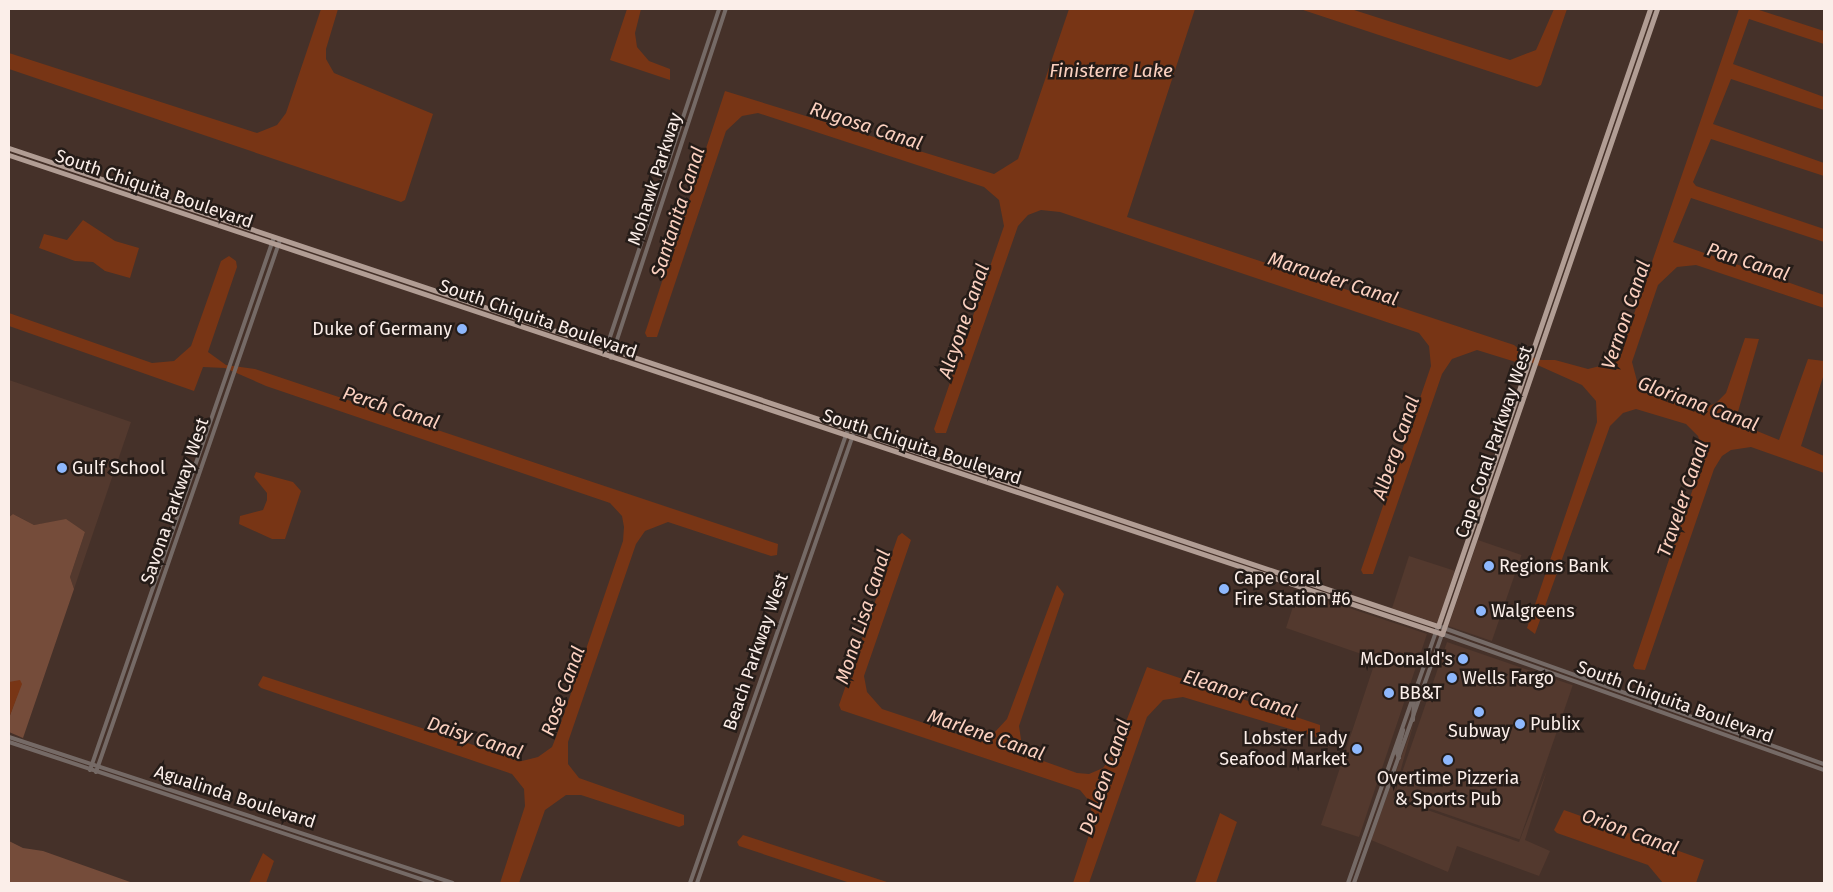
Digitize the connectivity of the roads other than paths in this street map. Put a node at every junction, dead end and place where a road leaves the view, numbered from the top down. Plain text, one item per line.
1 (720, 9) edge
2 (726, 9) edge
3 (1650, 9) edge
4 (1657, 9) edge
5 (1644, 26) junction
6 (1634, 74) junction
7 (1626, 77) junction
8 (1618, 121) junction
9 (9, 148) edge
10 (9, 155) edge
11 (274, 238) junction
12 (280, 240) junction
13 (272, 244) junction
14 (278, 246) junction
15 (606, 350) junction
16 (612, 352) junction
17 (604, 356) junction
18 (610, 358) junction
19 (1504, 434) junction
20 (849, 435) junction
21 (1496, 477) junction
22 (1476, 516) junction
23 (1468, 560) junction
24 (1437, 629) junction
25 (1443, 631) junction
26 (1414, 694) junction
27 (1413, 720) junction
28 (1403, 725) junction
29 (9, 736) edge
30 (9, 742) edge
31 (1400, 758) junction
32 (92, 764) junction
33 (1824, 764) edge
34 (98, 766) junction
35 (90, 770) junction
36 (1824, 770) edge
37 (96, 772) junction
38 (433, 883) edge
39 (453, 883) edge
40 (690, 883) edge
41 (697, 883) edge
42 (1348, 883) edge
43 (1354, 883) edge

1 - 15 street, Mohawk Parkway
2 - 16 street, Mohawk Parkway
3 - 5 main road, Cape Coral Parkway West
4 - 6 main road, Cape Coral Parkway West
5 - 6 main road
5 - 7 main road, Cape Coral Parkway West
6 - 8 main road, Cape Coral Parkway West
7 - 8 main road
7 - 19 main road, Cape Coral Parkway West
8 - 21 main road, Cape Coral Parkway West
9 - 11 main road, South Chiquita Boulevard
10 - 13 main road, South Chiquita Boulevard
11 - 12 main road, South Chiquita Boulevard
11 - 13 street, Savona Parkway West
12 - 14 street, Savona Parkway West
12 - 15 main road, South Chiquita Boulevard
13 - 14 main road, South Chiquita Boulevard
13 - 32 street, Savona Parkway West
14 - 17 main road, South Chiquita Boulevard
14 - 34 street, Savona Parkway West
15 - 16 main road, South Chiquita Boulevard
15 - 17 street, Mohawk Parkway
16 - 18 street, Mohawk Parkway
16 - 20 main road, South Chiquita Boulevard
17 - 18 main road, South Chiquita Boulevard
18 - 20 main road, South Chiquita Boulevard
19 - 21 main road
19 - 22 main road, Cape Coral Parkway West
20 - 24 main road, South Chiquita Boulevard
20 - 24 main road, South Chiquita Boulevard
20 - 40 street, Beach Parkway West
20 - 41 street, Beach Parkway West
21 - 23 main road, Cape Coral Parkway West
22 - 23 main road
22 - 24 main road, Cape Coral Parkway West
23 - 25 main road, Cape Coral Parkway West
24 - 25 main road, South Chiquita Boulevard
24 - 26 street, Cape Coral Parkway West
25 - 27 street, Cape Coral Parkway West
25 - 33 street, South Chiquita Boulevard
25 - 36 street, South Chiquita Boulevard
26 - 27 street
26 - 28 street, Cape Coral Parkway West
27 - 31 street, Cape Coral Parkway West
28 - 31 street
28 - 42 street, Cape Coral Parkway West
29 - 32 street, Agualinda Boulevard
30 - 35 street, Agualinda Boulevard
31 - 43 street, Cape Coral Parkway West
32 - 34 street, Agualinda Boulevard
32 - 35 street, Savona Parkway West
34 - 37 street, Savona Parkway West
34 - 39 street, Agualinda Boulevard
35 - 37 street, Agualinda Boulevard
37 - 38 street, Agualinda Boulevard

